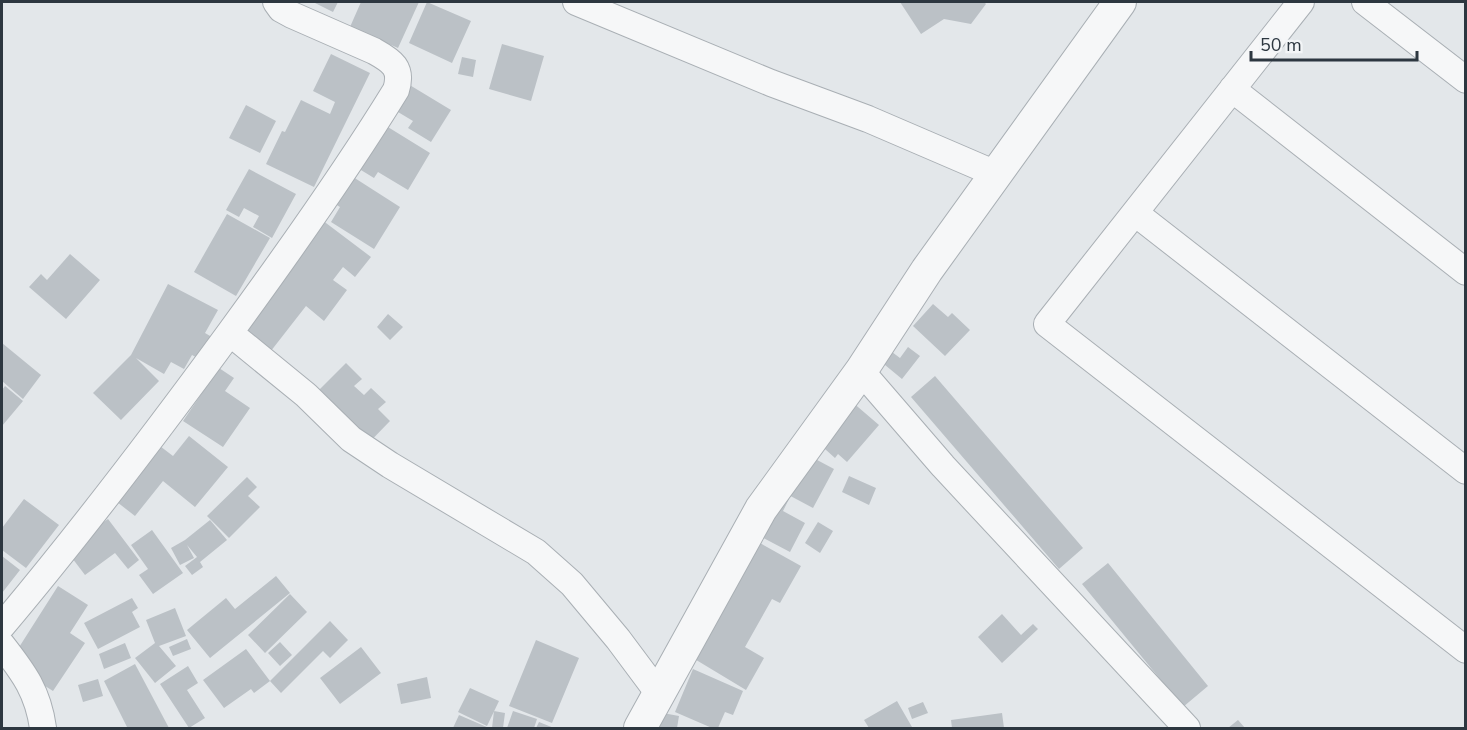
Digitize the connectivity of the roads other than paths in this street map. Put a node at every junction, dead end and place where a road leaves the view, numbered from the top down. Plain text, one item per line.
1 (276, 2) edge
2 (576, 2) edge
3 (1120, 2) edge
4 (1301, 2) edge
5 (1365, 2) edge
6 (1466, 80) edge
7 (1232, 90) junction
8 (996, 174) junction
9 (1135, 213) junction
10 (1466, 272) edge
11 (230, 333) junction
12 (861, 371) junction
13 (1466, 471) edge
14 (2, 626) edge
15 (2, 645) edge
16 (1466, 650) edge
17 (659, 694) junction
18 (43, 729) edge
19 (640, 729) edge
20 (1187, 729) edge

1 - 11 street
2 - 8 street
3 - 8 street
4 - 7 street
5 - 6 street
7 - 9 street
7 - 10 street
8 - 12 street
9 - 13 street
9 - 16 street
11 - 14 street
11 - 17 street
12 - 17 street
12 - 20 street
15 - 18 street
17 - 19 street

